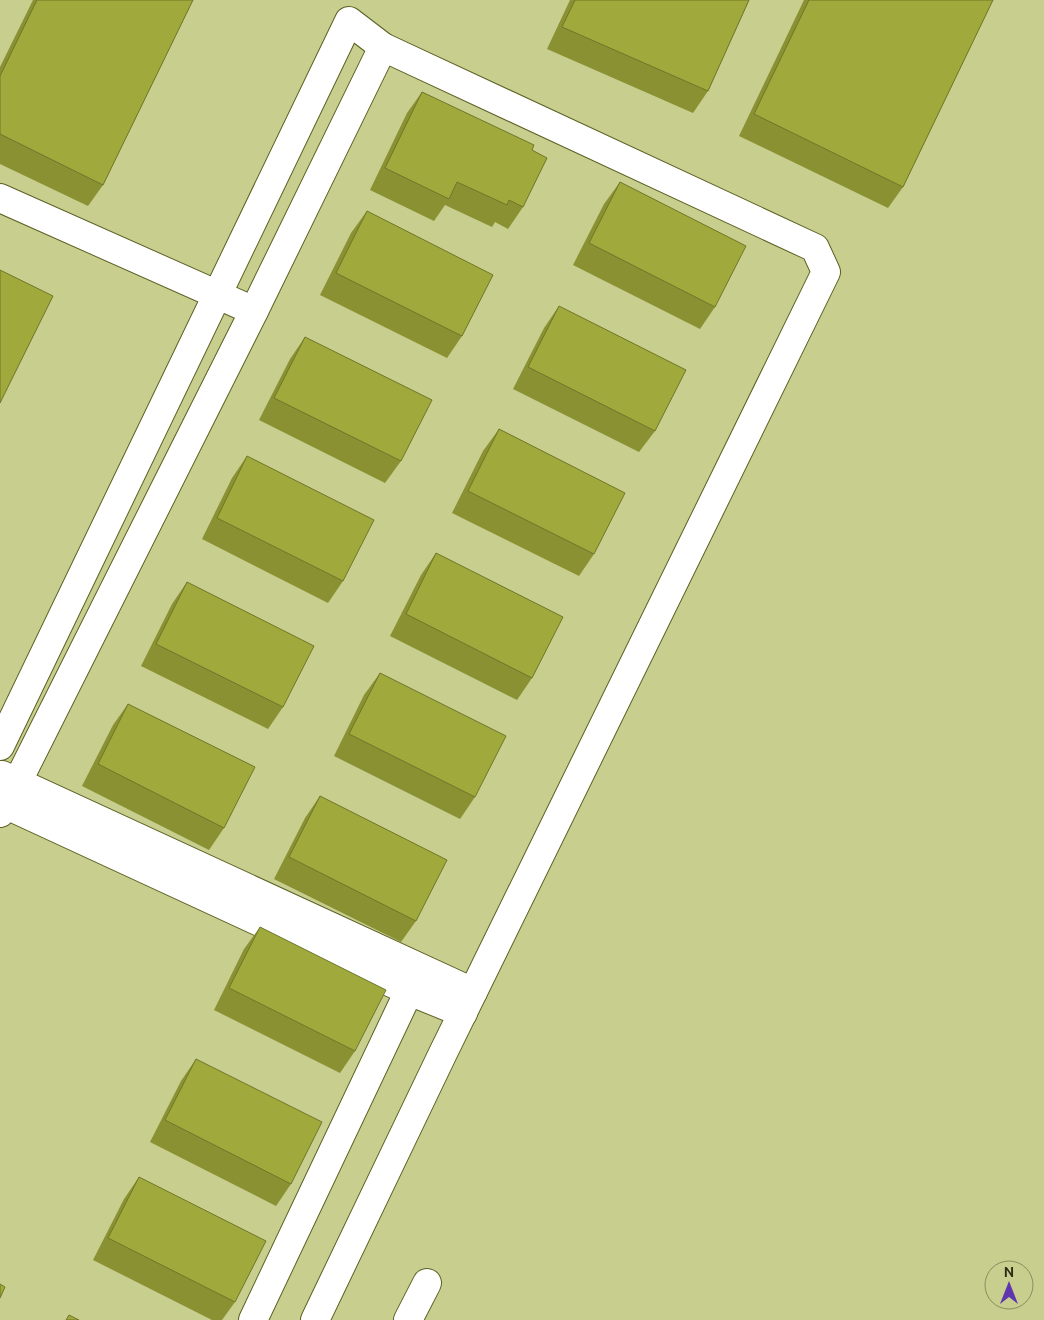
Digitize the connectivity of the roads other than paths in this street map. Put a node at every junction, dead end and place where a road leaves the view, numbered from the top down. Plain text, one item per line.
1 (383, 47) junction
2 (0, 198) edge
3 (254, 312) junction
4 (0, 746) edge
5 (4, 795) edge
6 (228, 893) junction
7 (410, 991) junction
8 (468, 1003) junction
9 (427, 1283) dead end
10 (253, 1320) edge
11 (315, 1320) edge
12 (408, 1320) edge

1 - 3 street
1 - 4 street
1 - 8 street
2 - 3 street
3 - 5 street
5 - 6 street
6 - 7 street
6 - 8 street
7 - 8 street
7 - 10 street
8 - 11 street
9 - 12 street

